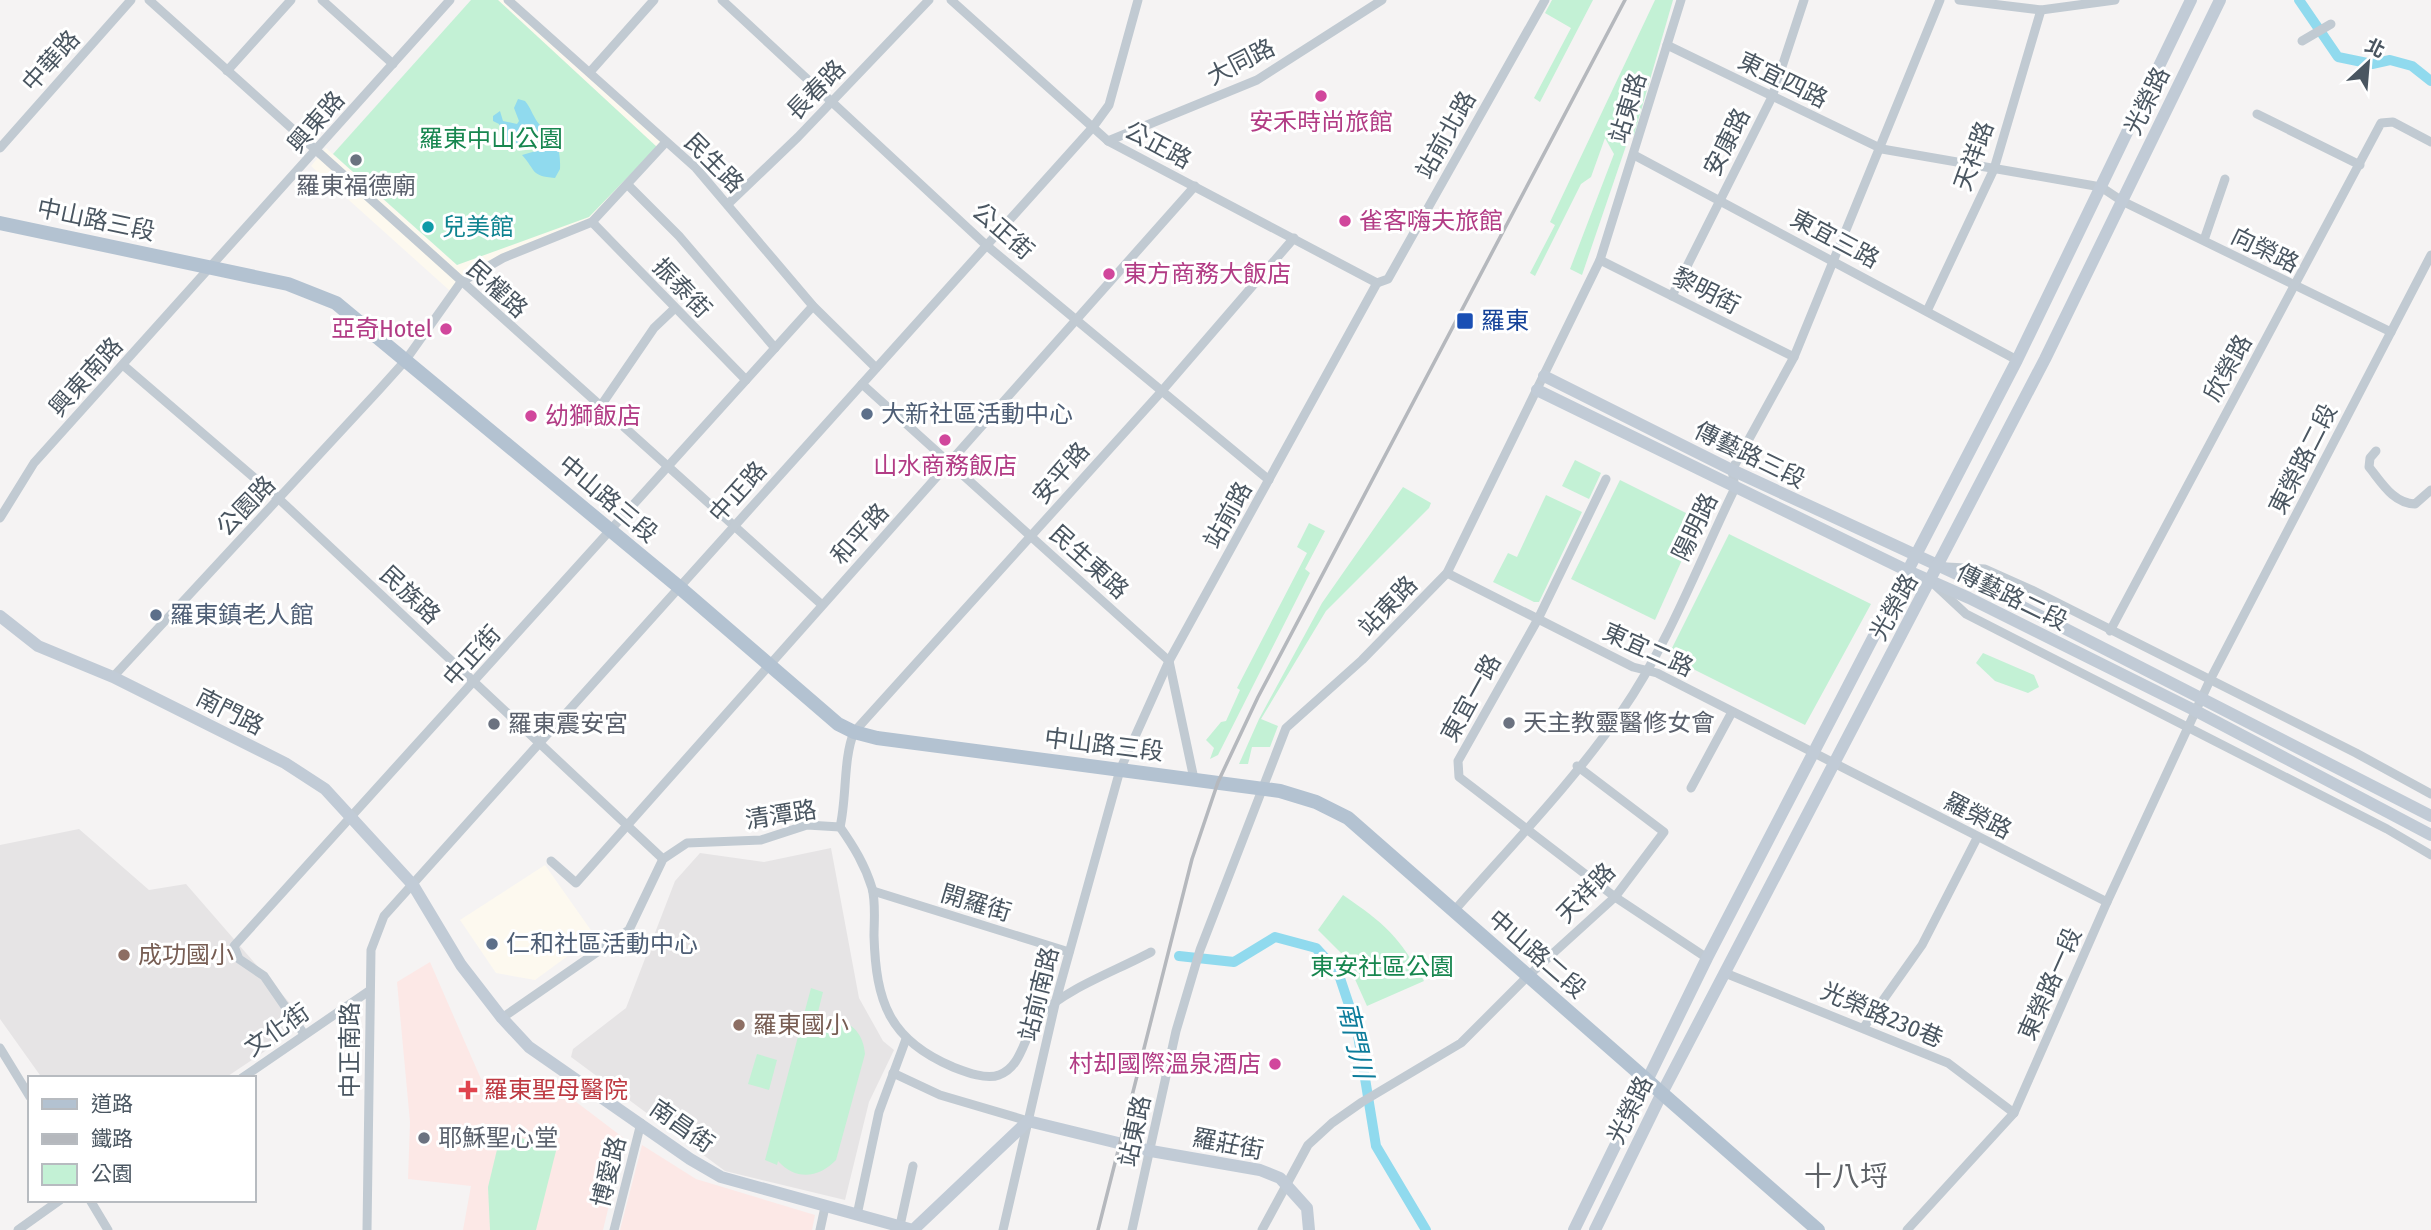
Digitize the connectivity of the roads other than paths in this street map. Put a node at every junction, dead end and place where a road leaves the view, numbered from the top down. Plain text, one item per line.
1 (131, 0) edge
2 (149, 0) edge
3 (291, 0) edge
4 (322, 0) edge
5 (450, 0) edge
6 (508, 0) edge
7 (654, 0) edge
8 (722, 0) edge
9 (929, 0) edge
10 (951, 0) edge
11 (1138, 0) edge
12 (1382, 0) edge
13 (1545, 0) edge
14 (1681, 0) edge
15 (1804, 0) edge
16 (1940, 0) edge
17 (1959, 0) edge
18 (2115, 0) edge
19 (2191, 0) edge
20 (2220, 0) edge
21 (2041, 10) junction
22 (2332, 24) dead end
23 (2302, 41) dead end
24 (1667, 45) junction
25 (393, 64) junction
26 (227, 71) junction
27 (590, 72) junction
28 (1772, 97) junction
29 (832, 101) junction
30 (2257, 114) dead end
31 (1093, 127) junction
32 (1108, 141) junction
33 (666, 142) junction
34 (2431, 142) edge
35 (0, 148) edge
36 (1882, 149) junction
37 (316, 151) junction
38 (1634, 155) junction
39 (2360, 165) junction
40 (1994, 169) junction
41 (2225, 179) dead end
42 (628, 185) junction
43 (1195, 186) junction
44 (2101, 187) junction
45 (1719, 200) junction
46 (2122, 201) junction
47 (728, 204) junction
48 (592, 222) junction
49 (0, 223) edge
50 (1294, 238) junction
51 (2204, 240) junction
52 (986, 245) junction
53 (2431, 255) edge
54 (1600, 260) junction
55 (1835, 260) junction
56 (211, 269) junction
57 (461, 282) junction
58 (1377, 283) junction
59 (2295, 286) junction
60 (1672, 296) junction
61 (813, 306) junction
62 (674, 309) junction
63 (1927, 311) junction
64 (1077, 318) junction
65 (2391, 332) junction
66 (775, 348) junction
67 (1794, 358) junction
68 (2017, 360) junction
69 (405, 361) junction
70 (123, 365) junction
71 (876, 368) junction
72 (1544, 376) junction
73 (746, 380) junction
74 (862, 384) junction
75 (1537, 390) junction
76 (1161, 392) junction
77 (600, 407) junction
78 (2376, 451) dead end
79 (949, 463) junction
80 (667, 468) junction
81 (1732, 470) junction
82 (1606, 479) dead end
83 (1269, 480) junction
84 (1735, 488) junction
85 (2431, 490) edge
86 (279, 499) junction
87 (0, 518) edge
88 (735, 525) junction
89 (610, 531) junction
90 (1031, 536) junction
91 (1916, 558) junction
92 (1939, 567) junction
93 (1908, 571) junction
94 (1447, 573) junction
95 (1932, 582) junction
96 (679, 587) junction
97 (821, 604) junction
98 (0, 616) edge
99 (1538, 619) junction
100 (2110, 631) junction
101 (1169, 661) junction
102 (768, 665) junction
103 (1647, 670) junction
104 (113, 677) junction
105 (2210, 680) junction
106 (474, 683) junction
107 (2203, 696) junction
108 (2196, 711) junction
109 (1732, 712) junction
110 (2189, 727) junction
111 (854, 732) junction
112 (541, 743) junction
113 (1814, 754) junction
114 (1832, 764) junction
115 (1577, 766) junction
116 (1120, 769) junction
117 (1194, 779) junction
118 (1261, 788) junction
119 (1691, 788) dead end
120 (2431, 794) edge
121 (352, 815) junction
122 (2431, 816) edge
123 (625, 825) junction
124 (840, 827) junction
125 (1527, 828) junction
126 (2431, 835) edge
127 (1977, 838) junction
128 (2431, 855) edge
129 (663, 859) junction
130 (551, 861) dead end
131 (413, 885) junction
132 (873, 891) junction
133 (1615, 897) junction
134 (2106, 902) junction
135 (1454, 911) junction
136 (1069, 952) junction
137 (1151, 952) dead end
138 (1707, 958) junction
139 (1725, 973) junction
140 (1528, 976) junction
141 (369, 991) junction
142 (1056, 1000) junction
143 (502, 1018) junction
144 (1864, 1027) junction
145 (304, 1034) junction
146 (906, 1039) junction
147 (0, 1048) edge
148 (893, 1073) junction
149 (245, 1076) edge
150 (1648, 1080) junction
151 (1662, 1093) junction
152 (28, 1094) edge
153 (2014, 1112) junction
154 (1028, 1121) junction
155 (641, 1123) junction
156 (1151, 1151) junction
157 (913, 1166) dead end
158 (1286, 1182) junction
159 (57, 1202) edge
160 (91, 1202) edge
161 (825, 1207) junction
162 (857, 1215) junction
163 (899, 1228) edge
164 (18, 1230) edge
165 (108, 1230) edge
166 (368, 1230) edge
167 (614, 1230) edge
168 (820, 1230) edge
169 (914, 1230) edge
170 (1003, 1230) edge
171 (1132, 1230) edge
172 (1262, 1230) edge
173 (1309, 1230) edge
174 (1574, 1230) edge
175 (1595, 1230) edge
176 (1818, 1230) edge
177 (1908, 1230) edge

1 - 35 street, 中華路
2 - 26 street, 民權路
3 - 26 street
4 - 25 street
5 - 25 street, 興東路
6 - 27 street, 民生路
7 - 27 street
8 - 29 street, 公正街
9 - 29 street, 長春路
10 - 31 street, 公正路
11 - 31 street, 中正路
12 - 32 street, 大同路
13 - 58 street, 站前北路
14 - 24 street, 站東路
15 - 28 street, 安康路
16 - 36 street, 陽明路
17 - 21 street
18 - 21 street
19 - 44 street, 光榮路
20 - 46 street, 光榮路
21 - 40 street, 天祥路
22 - 23 street
24 - 28 street, 東宜四路
24 - 38 street, 站東路
25 - 37 street, 興東路
26 - 37 street, 民權路
27 - 33 street, 民生路
28 - 36 street, 東宜四路
28 - 45 street, 安康路
29 - 47 street, 長春路
29 - 52 street, 公正街
30 - 39 street
31 - 32 street, 公正路
31 - 52 street, 中正路
32 - 43 street, 公正路
33 - 42 street
33 - 47 street, 民生路
34 - 39 street, 欣榮路
36 - 40 street, 東宜四路
36 - 55 street, 陽明路
37 - 56 street, 興東路
37 - 57 street, 民權路
38 - 45 street, 東宜三路
38 - 54 street, 站東路
39 - 59 street, 欣榮路
40 - 44 street, 東宜四路
40 - 63 street, 天祥路
41 - 51 street
42 - 48 street
42 - 66 street
43 - 50 street, 公正路
43 - 64 street, 和平路
44 - 46 street, 向榮路
44 - 68 street, 光榮路
45 - 55 street, 東宜三路
45 - 60 street, 安康路
46 - 51 street, 向榮路
46 - 92 street, 光榮路
47 - 61 street, 民生路
48 - 57 street
48 - 62 street, 振泰街
49 - 56 main road, 中山路三段
50 - 58 street, 公正路
50 - 76 street, 安平路
51 - 59 street, 向榮路
52 - 64 street, 公正街
52 - 71 street, 中正路
53 - 65 street, 東榮路二段
54 - 60 street, 黎明街
54 - 72 street, 站東路
55 - 63 street, 東宜三路
55 - 67 street, 陽明路
56 - 69 main road, 中山路三段
56 - 70 street, 興東南路
57 - 69 street, 公園路
57 - 77 street, 民權路
58 - 83 street, 站前路
59 - 65 street, 向榮路
59 - 100 street, 欣榮路
60 - 67 street, 黎明街
61 - 66 street, 中正街
61 - 71 street, 民生路
62 - 73 street, 振泰街
62 - 77 street
63 - 68 street, 東宜三路
64 - 76 street, 公正街
64 - 79 street, 和平路
65 - 105 street, 東榮路二段
66 - 73 street, 中正街
67 - 81 street, 陽明路
68 - 91 street, 光榮路
69 - 86 street, 公園路
69 - 89 main road, 中山路三段
70 - 86 street, 民族路
70 - 87 street, 興東南路
71 - 74 street, 中正路
72 - 75 street, 站東路
72 - 81 street, 傳藝路三段
73 - 80 street, 中正街
74 - 79 street, 民生東路
74 - 88 street, 中正路
75 - 84 street, 傳藝路三段
75 - 94 street, 站東路
76 - 83 street, 公正街
76 - 90 street, 安平路
77 - 80 street, 民權路
78 - 85 street
79 - 90 street, 民生東路
79 - 97 street, 和平路
80 - 88 street, 民權路
80 - 89 street, 中正街
81 - 84 street, 陽明路
81 - 91 street, 傳藝路三段
82 - 99 street, 東宜一路
83 - 101 street, 站前路
84 - 93 street, 傳藝路三段
84 - 103 street, 陽明路
86 - 104 street, 公園路
86 - 106 street, 民族路
88 - 96 street, 中正路
88 - 97 street, 民權路
89 - 96 main road, 中山路三段
89 - 106 street, 中正街
90 - 101 street, 民生東路
90 - 111 street, 安平路
91 - 92 street, 傳藝路三段
91 - 93 street, 光榮路
92 - 95 street, 光榮路
92 - 100 street, 傳藝路二段
92 - 107 street, 傳藝路二段
93 - 95 street, 傳藝路三段
93 - 113 street, 光榮路
94 - 99 street, 東宜二路
94 - 118 street, 站東路
95 - 108 street, 傳藝路二段
95 - 110 street, 傳藝路二段
95 - 114 street, 光榮路
96 - 102 main road, 中山路三段
96 - 112 street, 中正路
97 - 102 street, 和平路
98 - 104 street, 南門路
99 - 103 street, 東宜二路
99 - 125 street, 東宜一路
100 - 105 street, 傳藝路二段
101 - 116 street, 站前路
101 - 117 street
102 - 111 main road, 中山路三段
102 - 123 street, 和平路
103 - 109 street, 東宜二路
103 - 115 street, 陽明路
104 - 121 street, 南門路
105 - 107 street, 東榮路二段
105 - 120 street, 傳藝路二段
106 - 112 street, 民族路
106 - 121 street, 中正街
107 - 108 street, 東榮路二段
107 - 122 street, 傳藝路二段
108 - 110 street, 東榮路一段
108 - 126 street, 傳藝路二段
109 - 113 street, 東宜二路
109 - 119 street
110 - 128 street, 傳藝路二段
110 - 134 street, 東榮路一段
111 - 116 main road, 中山路三段
111 - 124 street
112 - 123 street, 民族路
112 - 131 street, 中正路
113 - 114 street, 東宜二路
113 - 138 street, 光榮路
114 - 127 street, 羅榮路
114 - 139 street, 光榮路
115 - 125 street, 陽明路
115 - 133 street, 天祥路
116 - 117 main road, 中山路三段
116 - 136 street, 站前南路
117 - 118 main road, 中山路二段
118 - 135 main road, 中山路二段
118 - 156 street, 站東路
121 - 131 street, 南門路
121 - 145 street, 中正街
123 - 129 street, 民族路
123 - 130 street, 和平路
124 - 129 street, 清潭路
124 - 132 street, 清潭路
125 - 133 street, 東宜一路
125 - 135 street, 陽明路
127 - 134 street, 羅榮路
127 - 144 street
129 - 143 street
131 - 141 street, 中正南路
131 - 143 street, 南昌街
132 - 136 street, 開羅街
132 - 146 street, 清潭路
133 - 138 street, 東宜一路
133 - 140 street, 天祥路
134 - 153 street, 東榮路一段
135 - 140 main road, 中山路二段
136 - 142 street, 站前南路
137 - 142 street
138 - 150 street, 光榮路
139 - 144 street, 光榮路230巷
139 - 151 street, 光榮路
140 - 150 main road, 中山路二段
140 - 158 street, 天祥路
141 - 145 street, 文化街
141 - 166 street, 中正南路
142 - 146 street, 清潭路
142 - 154 street, 站前南路
143 - 155 street, 南昌街
144 - 153 street, 光榮路230巷
145 - 149 street, 文化街
146 - 148 street
147 - 152 street
148 - 154 street
148 - 162 street
150 - 151 main road, 中山路二段
150 - 174 street, 光榮路
151 - 175 street, 光榮路
151 - 176 main road, 中山路二段
153 - 177 street, 東榮路一段
154 - 156 street, 羅莊街
154 - 169 street, 南昌街
154 - 170 street, 站前南路
155 - 161 street, 南昌街
155 - 167 street, 博愛路
156 - 158 street, 羅莊街
156 - 171 street, 站東路
157 - 163 street
158 - 172 street
158 - 173 street, 羅莊街
159 - 164 street
160 - 165 street
161 - 162 street, 南昌街
161 - 168 street
162 - 163 street, 南昌街
163 - 169 street, 南昌街

